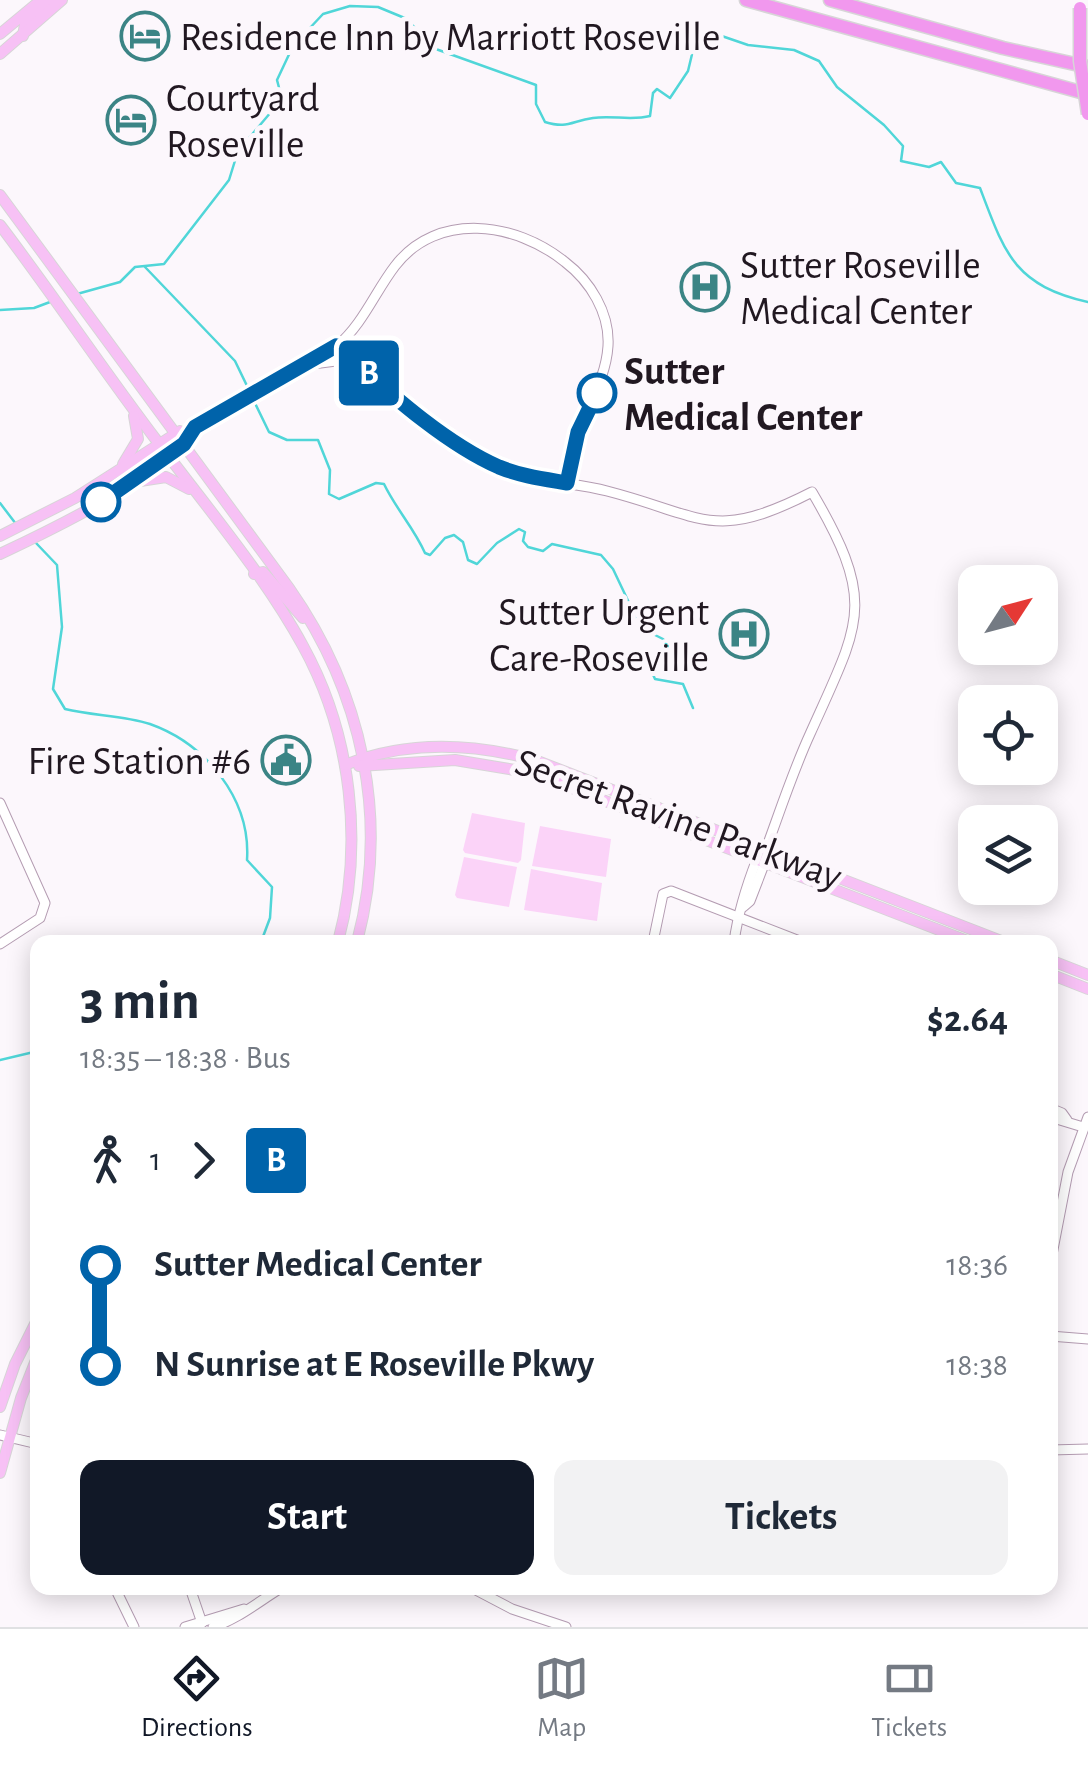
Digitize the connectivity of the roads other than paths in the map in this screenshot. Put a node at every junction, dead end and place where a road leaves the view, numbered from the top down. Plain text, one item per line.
1 (41, 0) edge
2 (51, 0) edge
3 (62, 0) edge
4 (746, 0) edge
5 (830, 0) edge
6 (1080, 4) edge
7 (0, 34) edge
8 (23, 37) junction
9 (0, 54) edge
10 (1088, 67) edge
11 (1088, 97) edge
12 (1088, 114) edge
13 (0, 194) edge
14 (0, 225) edge
15 (336, 346) junction
16 (305, 365) junction
17 (364, 370) junction
18 (125, 397) junction
19 (192, 429) junction
20 (174, 432) junction
21 (158, 443) junction
22 (184, 444) junction
23 (168, 455) junction
24 (110, 476) junction
25 (567, 483) junction
26 (116, 492) junction
27 (200, 500) junction
28 (0, 536) edge
29 (0, 554) edge
30 (254, 574) junction
31 (321, 637) junction
32 (364, 762) junction
33 (345, 765) junction
34 (0, 803) edge
35 (766, 849) junction
36 (761, 861) junction
37 (739, 918) junction
38 (339, 935) edge
39 (358, 935) edge
40 (654, 935) edge
41 (735, 935) edge
42 (784, 935) edge
43 (952, 935) edge
44 (986, 935) edge
45 (1, 941) edge
46 (1058, 963) edge
47 (1088, 976) edge
48 (1058, 977) edge
49 (1088, 989) edge
50 (1058, 1116) edge
51 (1086, 1122) edge
52 (1058, 1224) edge
53 (30, 1334) edge
54 (1058, 1337) edge
55 (1088, 1339) edge
56 (30, 1375) edge
57 (0, 1408) edge
58 (5, 1436) edge
59 (30, 1442) edge
60 (1088, 1449) edge
61 (1058, 1450) edge
62 (0, 1473) edge
63 (118, 1595) edge
64 (193, 1595) edge
65 (269, 1595) edge
66 (486, 1595) edge
67 (224, 1619) junction
68 (203, 1624) edge
69 (134, 1627) edge
70 (184, 1627) edge
71 (213, 1627) edge
72 (566, 1627) edge

1 - 7 main road
2 - 8 main road
3 - 8 main road
4 - 11 highway
5 - 10 highway
6 - 12 highway, bridge
8 - 9 main road
13 - 20 main road
14 - 18 main road
15 - 16 street
15 - 17 street
15 - 25 street
16 - 17 street
16 - 19 street
17 - 25 street
18 - 21 main road
18 - 24 main road
19 - 20 main road
19 - 22 main road
20 - 21 main road
20 - 22 main road
21 - 23 main road
21 - 24 main road
22 - 23 main road
22 - 31 main road
23 - 26 main road
23 - 27 main road
24 - 28 main road
25 - 35 street
26 - 27 main road
26 - 29 main road
27 - 30 main road
30 - 31 main road
30 - 33 main road
31 - 32 main road
32 - 33 main road, Secret Ravine Parkway
32 - 35 main road, Secret Ravine Parkway
32 - 36 main road, Secret Ravine Parkway
32 - 39 main road
33 - 38 main road
34 - 45 street
35 - 36 main road
35 - 44 main road, Secret Ravine Parkway
36 - 37 street
36 - 43 main road, Secret Ravine Parkway
37 - 40 street
37 - 41 street
37 - 42 street
46 - 47 main road
48 - 49 main road
50 - 51 street
51 - 52 street
53 - 57 main road
54 - 55 street
56 - 58 main road
58 - 59 street
58 - 62 main road
60 - 61 street
63 - 69 street
64 - 68 street
65 - 67 street
66 - 72 street
67 - 68 street
67 - 71 street
68 - 70 street

